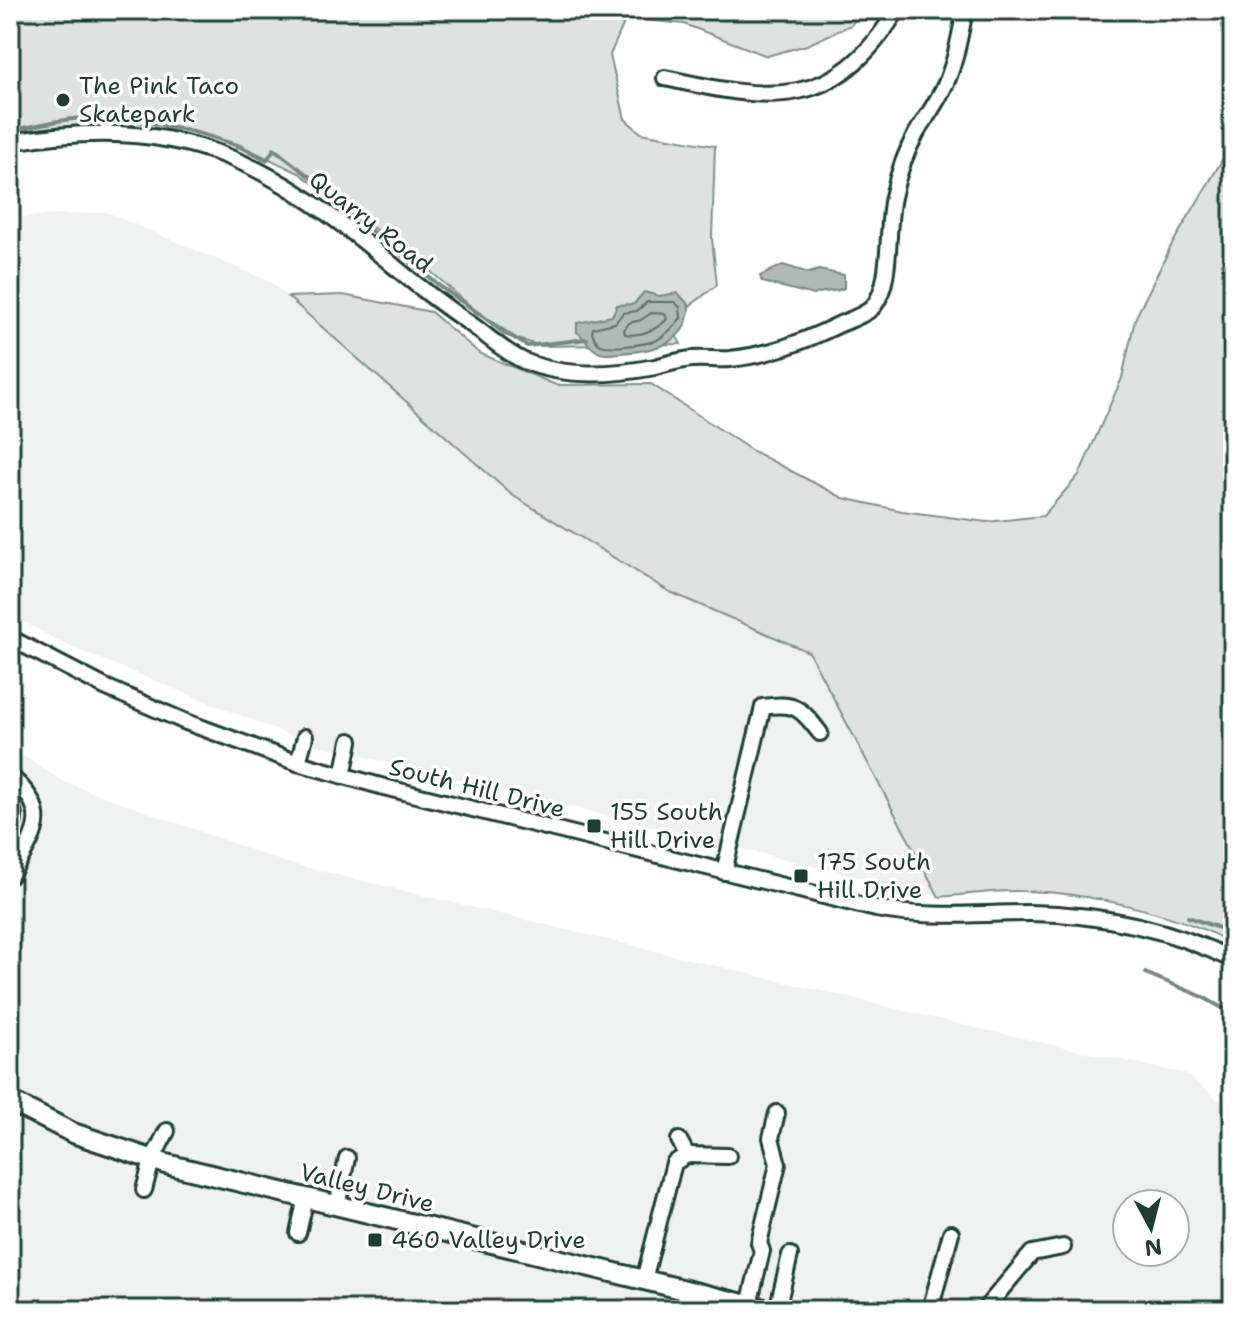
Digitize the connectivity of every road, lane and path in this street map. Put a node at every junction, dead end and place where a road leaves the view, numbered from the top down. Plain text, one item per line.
1 (897, 10) edge
2 (965, 10) edge
3 (665, 78) dead end
4 (10, 142) edge
5 (10, 638) edge
6 (820, 733) dead end
7 (305, 737) dead end
8 (350, 741) dead end
9 (298, 763) junction
10 (10, 776) edge
11 (343, 776) junction
12 (10, 805) edge
13 (10, 833) edge
14 (724, 872) junction
15 (10, 876) edge
16 (1233, 960) edge
17 (10, 1101) edge
18 (777, 1113) dead end
19 (167, 1131) dead end
20 (679, 1140) dead end
21 (687, 1155) junction
22 (728, 1156) dead end
23 (347, 1158) dead end
24 (152, 1160) junction
25 (144, 1190) dead end
26 (306, 1198) junction
27 (337, 1206) junction
28 (298, 1233) dead end
29 (951, 1233) dead end
30 (1063, 1247) dead end
31 (790, 1255) dead end
32 (644, 1280) junction
33 (711, 1303) edge
34 (755, 1308) edge
35 (777, 1310) edge
36 (930, 1310) edge
37 (984, 1310) edge

1 - 3 street
2 - 4 street, Quarry Road
5 - 9 street, South Hill Drive
6 - 14 street
7 - 9 street
8 - 11 street
9 - 11 street, South Hill Drive
10 - 15 street
11 - 14 street, South Hill Drive
12 - 13 street
14 - 16 street, South Hill Drive
17 - 24 main road, Valley Drive
18 - 34 street
19 - 24 street
20 - 21 street
21 - 22 street
21 - 32 street
23 - 27 street
24 - 25 street
24 - 26 main road, Valley Drive
26 - 27 main road, Valley Drive
26 - 28 street
27 - 32 main road, Valley Drive
29 - 36 street
30 - 37 street
31 - 35 street
32 - 33 main road, Valley Drive
33 - 34 main road, Valley Drive

